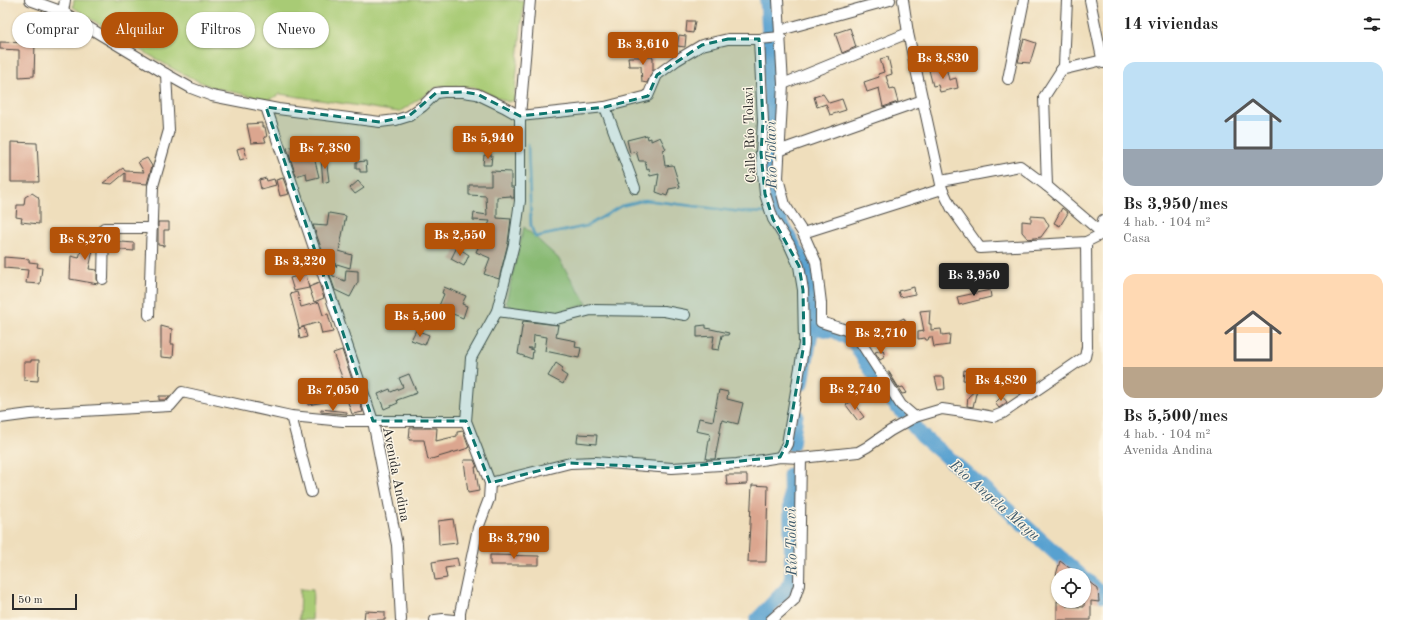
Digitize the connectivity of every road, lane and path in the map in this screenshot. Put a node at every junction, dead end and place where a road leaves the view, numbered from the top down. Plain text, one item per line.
1 (30, 0) edge
2 (65, 0) edge
3 (530, 0) edge
4 (778, 0) edge
5 (890, 0) edge
6 (903, 0) edge
7 (1024, 0) edge
8 (1067, 0) edge
9 (1090, 0) edge
10 (63, 12) joint
11 (93, 30) edge
12 (908, 34) junction
13 (781, 35) junction
14 (759, 39) junction
15 (1103, 60) edge
16 (1103, 64) edge
17 (1061, 70) junction
18 (166, 74) junction
19 (1008, 79) dead end
20 (783, 84) junction
21 (923, 100) junction
22 (266, 107) junction
23 (605, 107) junction
24 (520, 116) junction
25 (781, 150) junction
26 (942, 185) junction
27 (1047, 186) junction
28 (635, 188) dead end
29 (1103, 220) edge
30 (152, 228) junction
31 (803, 232) junction
32 (1103, 234) edge
33 (1086, 242) junction
34 (103, 279) dead end
35 (497, 311) junction
36 (149, 315) dead end
37 (685, 315) dead end
38 (291, 416) junction
39 (915, 417) junction
40 (0, 418) edge
41 (373, 421) junction
42 (466, 421) junction
43 (780, 458) junction
44 (800, 458) junction
45 (490, 483) junction
46 (311, 492) dead end
47 (401, 620) edge
48 (435, 620) edge
49 (454, 620) edge
50 (460, 620) edge
51 (771, 620) edge

1 - 10 street
2 - 10 street
3 - 24 street
4 - 13 street, Calle Río Tolavi
5 - 13 street
6 - 12 street
7 - 19 street
8 - 17 street
9 - 15 street
11 - 18 street
12 - 20 street
12 - 21 street
13 - 14 street
13 - 20 street, Calle Río Tolavi
14 - 23 street
14 - 43 street, Calle Río Tolavi
15 - 16 street
15 - 17 street
17 - 27 street
18 - 22 street
18 - 30 street
20 - 25 street, Calle Río Tolavi
21 - 25 street
21 - 26 street
22 - 24 street
22 - 41 street, Avenida Andina
23 - 24 street
23 - 28 street
24 - 35 street
25 - 31 street, Calle Río Tolavi
26 - 27 street
26 - 31 street
26 - 33 street
27 - 32 street
29 - 32 street
30 - 34 street
30 - 36 street
31 - 39 street, Calle Río Tolavi
32 - 33 street
33 - 39 street
35 - 37 street
35 - 42 street
38 - 40 street
38 - 41 street
38 - 46 street
39 - 44 street
41 - 42 street
41 - 47 street, Avenida Andina
42 - 45 street
43 - 44 street
43 - 45 street
44 - 51 street
45 - 50 street
48 - 49 street

